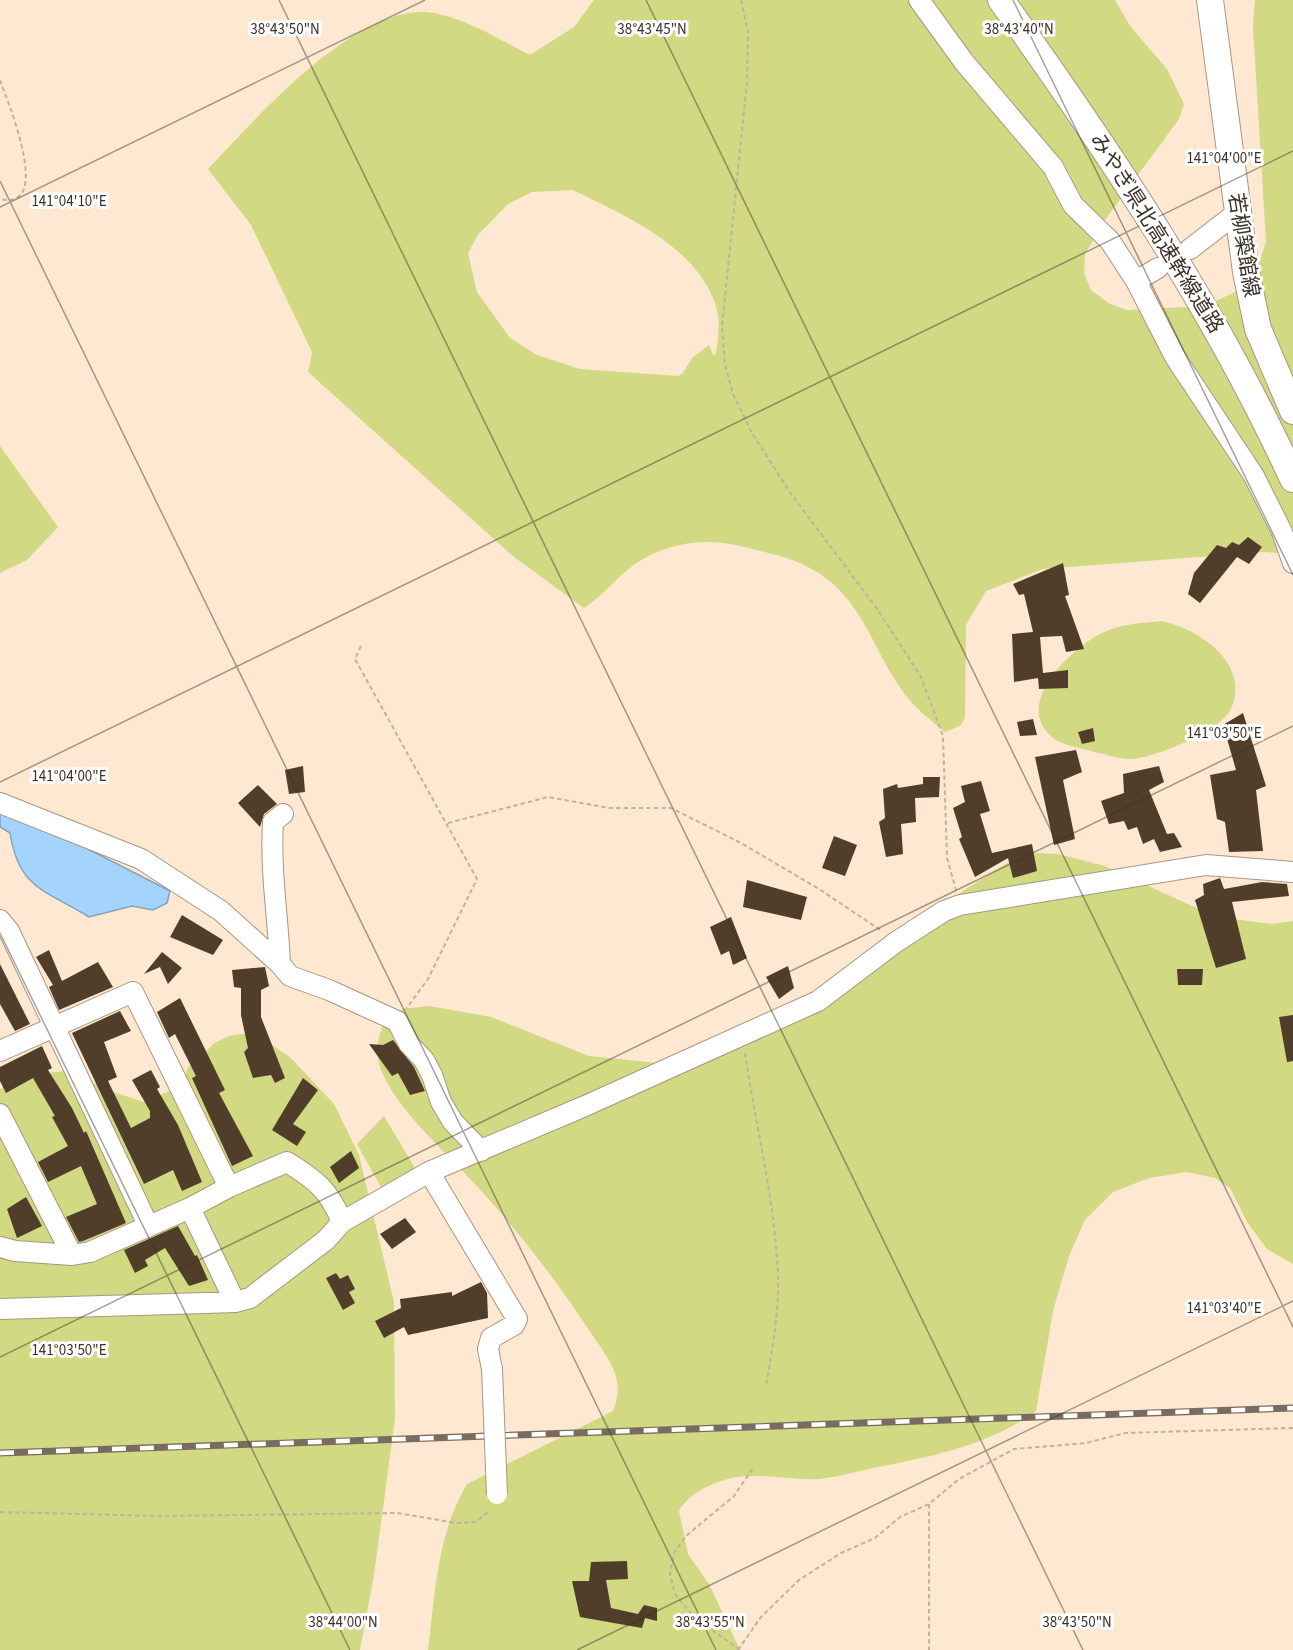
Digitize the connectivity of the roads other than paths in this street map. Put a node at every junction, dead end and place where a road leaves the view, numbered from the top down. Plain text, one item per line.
1 (920, 0) edge
2 (1001, 0) edge
3 (1210, 0) edge
4 (1238, 212) junction
5 (1190, 249) dead end
6 (1158, 268) dead end
7 (1136, 280) junction
8 (1293, 411) edge
9 (1293, 479) edge
10 (1293, 563) edge
11 (0, 803) edge
12 (283, 814) dead end
13 (1293, 872) edge
14 (0, 920) edge
15 (280, 964) junction
16 (53, 1026) junction
17 (0, 1051) edge
18 (0, 1114) edge
19 (481, 1151) junction
20 (429, 1172) junction
21 (229, 1187) junction
22 (190, 1208) junction
23 (342, 1222) junction
24 (148, 1225) junction
25 (0, 1247) edge
26 (72, 1255) junction
27 (235, 1302) junction
28 (0, 1309) edge
29 (497, 1494) road end

1 - 7 street
2 - 9 main road, みやぎ県北高速幹線道路
3 - 4 main road, 若柳築館線
4 - 5 street
4 - 8 main road, 若柳築館線
6 - 7 street
7 - 10 street
11 - 15 street
12 - 15 street
13 - 19 street
14 - 16 street
15 - 19 street
16 - 17 street
16 - 21 street
16 - 24 street
18 - 26 street
19 - 20 street
20 - 23 street
20 - 29 street, bridge
21 - 22 street
21 - 23 street
22 - 24 street
22 - 27 street
23 - 27 street
24 - 26 street
25 - 26 street
27 - 28 street

